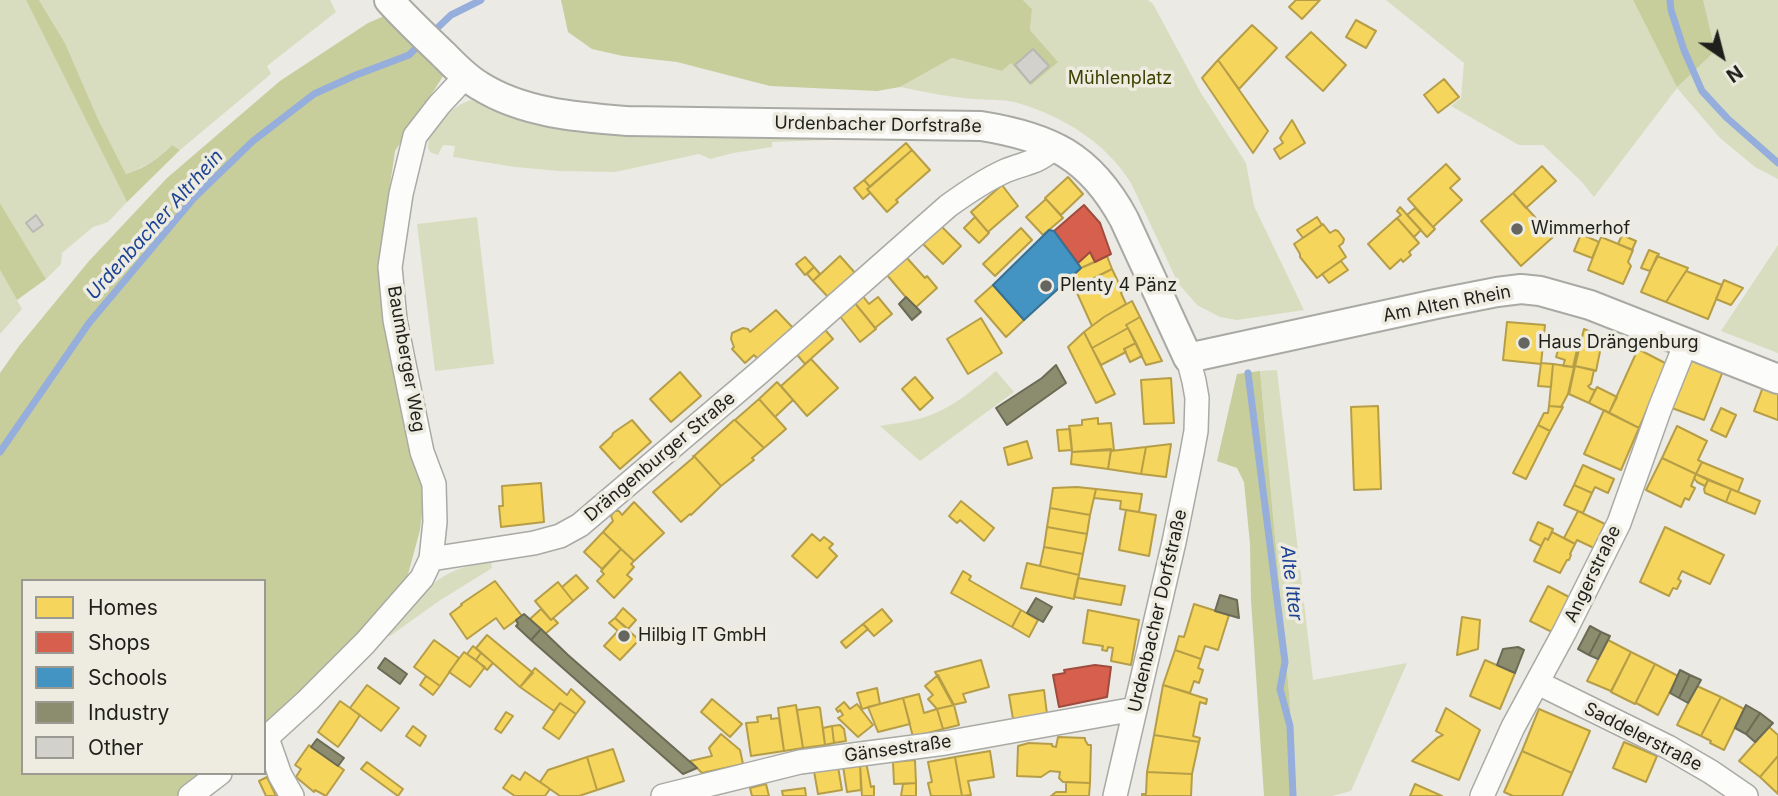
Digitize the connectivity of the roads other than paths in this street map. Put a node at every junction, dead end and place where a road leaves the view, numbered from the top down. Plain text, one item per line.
1 (397, 9) edge
2 (459, 69) junction
3 (1055, 146) junction
4 (1686, 343) junction
5 (1188, 358) junction
6 (1778, 379) edge
7 (431, 559) junction
8 (1538, 683) junction
9 (1135, 709) junction
10 (266, 739) edge
11 (217, 775) edge
12 (190, 796) edge
13 (292, 796) edge
14 (663, 796) edge
15 (1115, 796) edge
16 (1482, 796) edge
17 (1746, 796) edge

1 - 2 street
2 - 3 street, Urdenbacher Dorfstraße
2 - 7 street, Baumberger Weg
3 - 5 street, Urdenbacher Dorfstraße
3 - 7 street, Drängenburger Straße
4 - 5 street, Am Alten Rhein
4 - 6 street, Am Alten Rhein
4 - 8 street, Angerstraße
5 - 9 street, Urdenbacher Dorfstraße
7 - 10 street
8 - 16 street, Angerstraße
8 - 17 street, Saddelerstraße
9 - 14 street, Gänsestraße
9 - 15 street, Urdenbacher Dorfstraße
10 - 13 street
11 - 12 street

